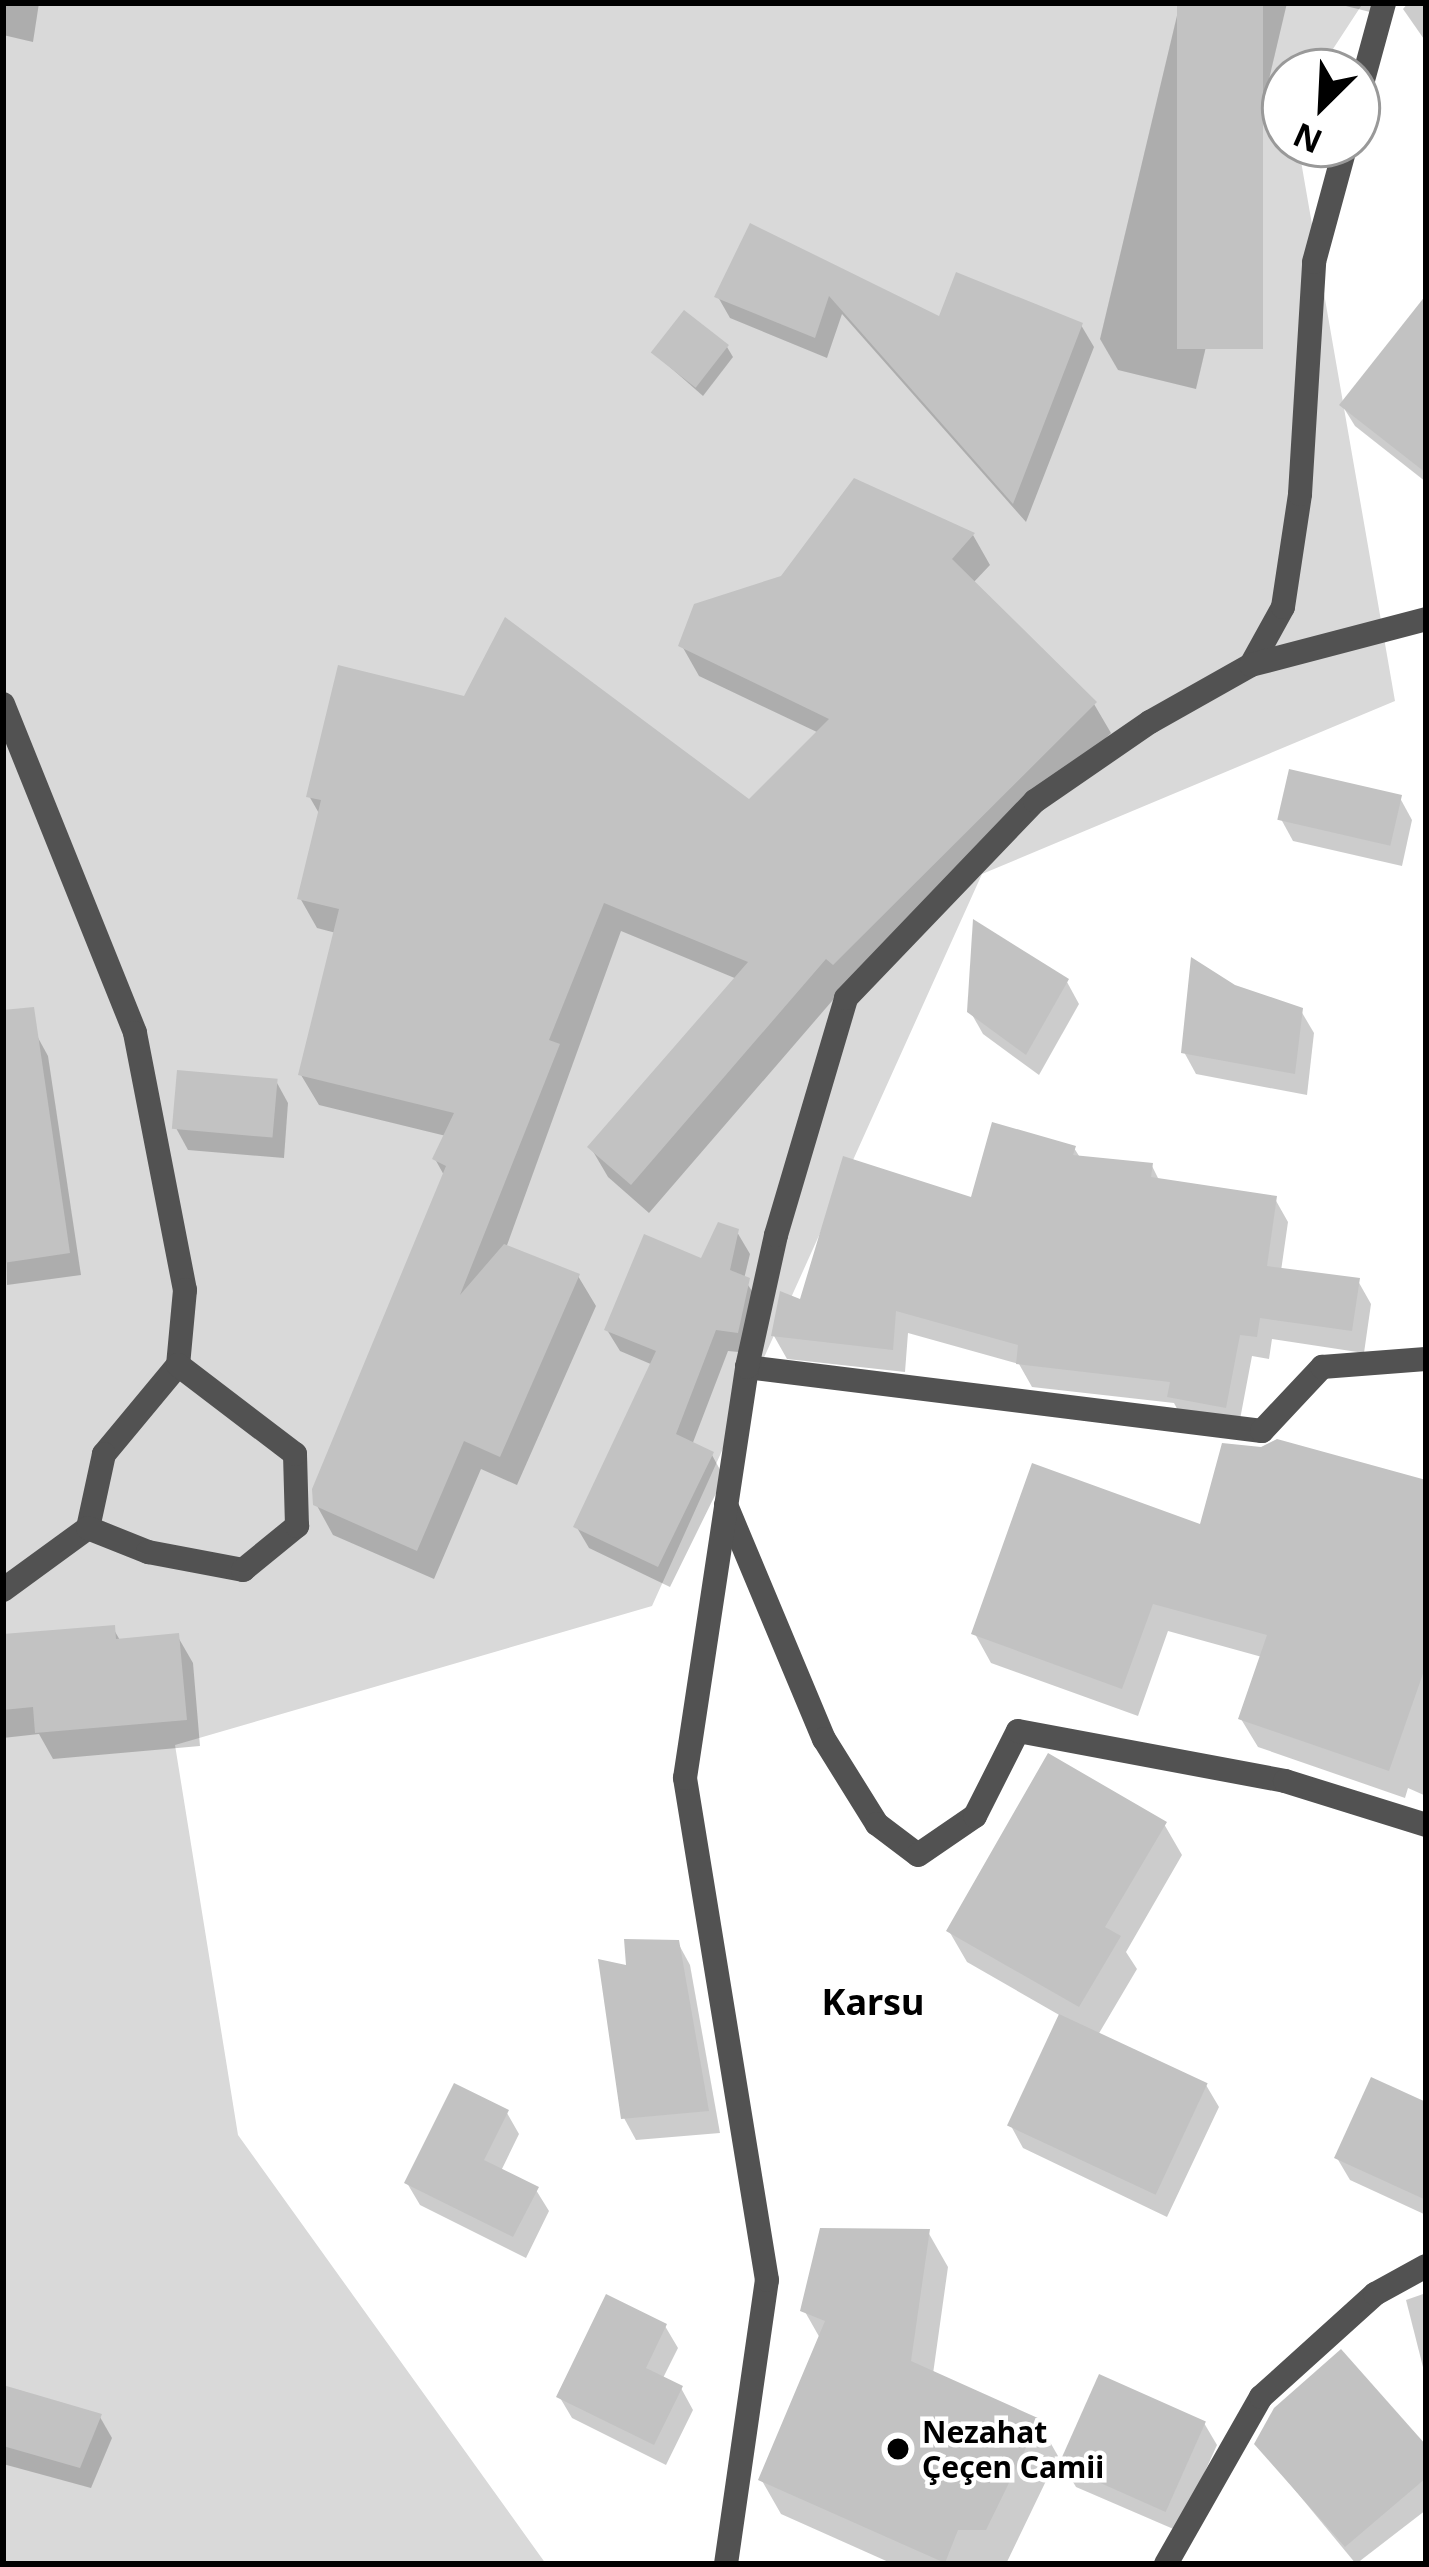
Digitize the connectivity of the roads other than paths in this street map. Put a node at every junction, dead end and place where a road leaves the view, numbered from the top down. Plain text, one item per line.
1 (1384, 3) edge
2 (1372, 48) edge
3 (1339, 168) edge
4 (1426, 619) edge
5 (1251, 665) junction
6 (3, 704) edge
7 (1426, 1359) edge
8 (178, 1365) junction
9 (747, 1367) junction
10 (726, 1505) junction
11 (88, 1528) junction
12 (3, 1590) edge
13 (1426, 1825) edge
14 (1426, 2266) edge
15 (726, 2564) edge
16 (1166, 2564) edge

1 - 2 street
3 - 5 street
4 - 5 street
5 - 9 street
6 - 8 street
7 - 9 street
8 - 11 street
8 - 11 street
9 - 10 street
10 - 13 street
10 - 15 street
11 - 12 street
14 - 16 street

